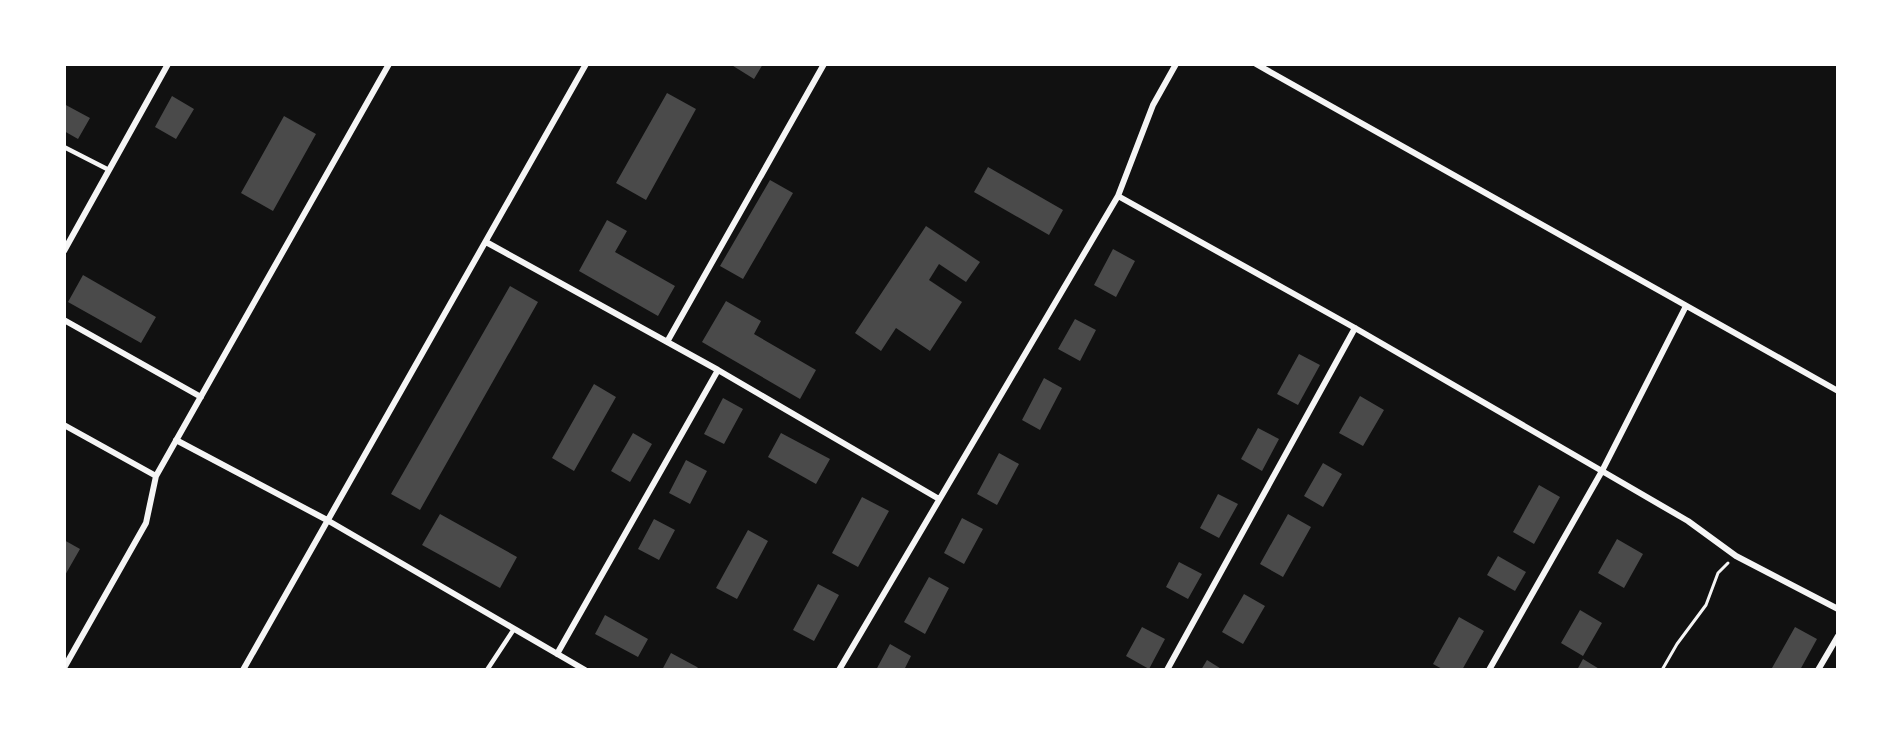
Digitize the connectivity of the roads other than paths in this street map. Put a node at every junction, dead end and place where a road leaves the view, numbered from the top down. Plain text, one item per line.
1 (168, 64) edge
2 (389, 64) edge
3 (586, 64) edge
4 (824, 64) edge
5 (1176, 64) edge
6 (1256, 64) edge
7 (64, 147) edge
8 (110, 170) junction
9 (1118, 196) junction
10 (486, 242) junction
11 (64, 251) edge
12 (1686, 306) junction
13 (64, 320) edge
14 (1355, 328) junction
15 (667, 342) junction
16 (718, 370) junction
17 (1838, 391) edge
18 (201, 397) junction
19 (64, 425) edge
20 (176, 440) junction
21 (1602, 471) junction
22 (156, 476) junction
23 (939, 499) junction
24 (327, 520) junction
25 (1838, 609) edge
26 (514, 628) junction
27 (1838, 636) edge
28 (557, 654) junction
29 (64, 668) edge
30 (243, 669) edge
31 (486, 669) edge
32 (585, 669) edge
33 (839, 669) edge
34 (1167, 669) edge
35 (1489, 669) edge
36 (1818, 669) edge

1 - 8 street
2 - 18 street
3 - 10 street
4 - 15 street
5 - 9 street
6 - 12 street
7 - 8 lane
8 - 11 street
9 - 14 street
9 - 23 street
10 - 15 street
10 - 24 street
12 - 17 street
12 - 21 street
13 - 18 street
14 - 21 street
14 - 34 street
15 - 16 street
16 - 23 street
16 - 28 street
18 - 20 street
19 - 22 street
20 - 22 street
20 - 24 street
21 - 25 street
21 - 35 street
22 - 29 street
23 - 33 street
24 - 26 street
24 - 30 street
26 - 28 street
26 - 31 lane
27 - 36 street
28 - 32 street

